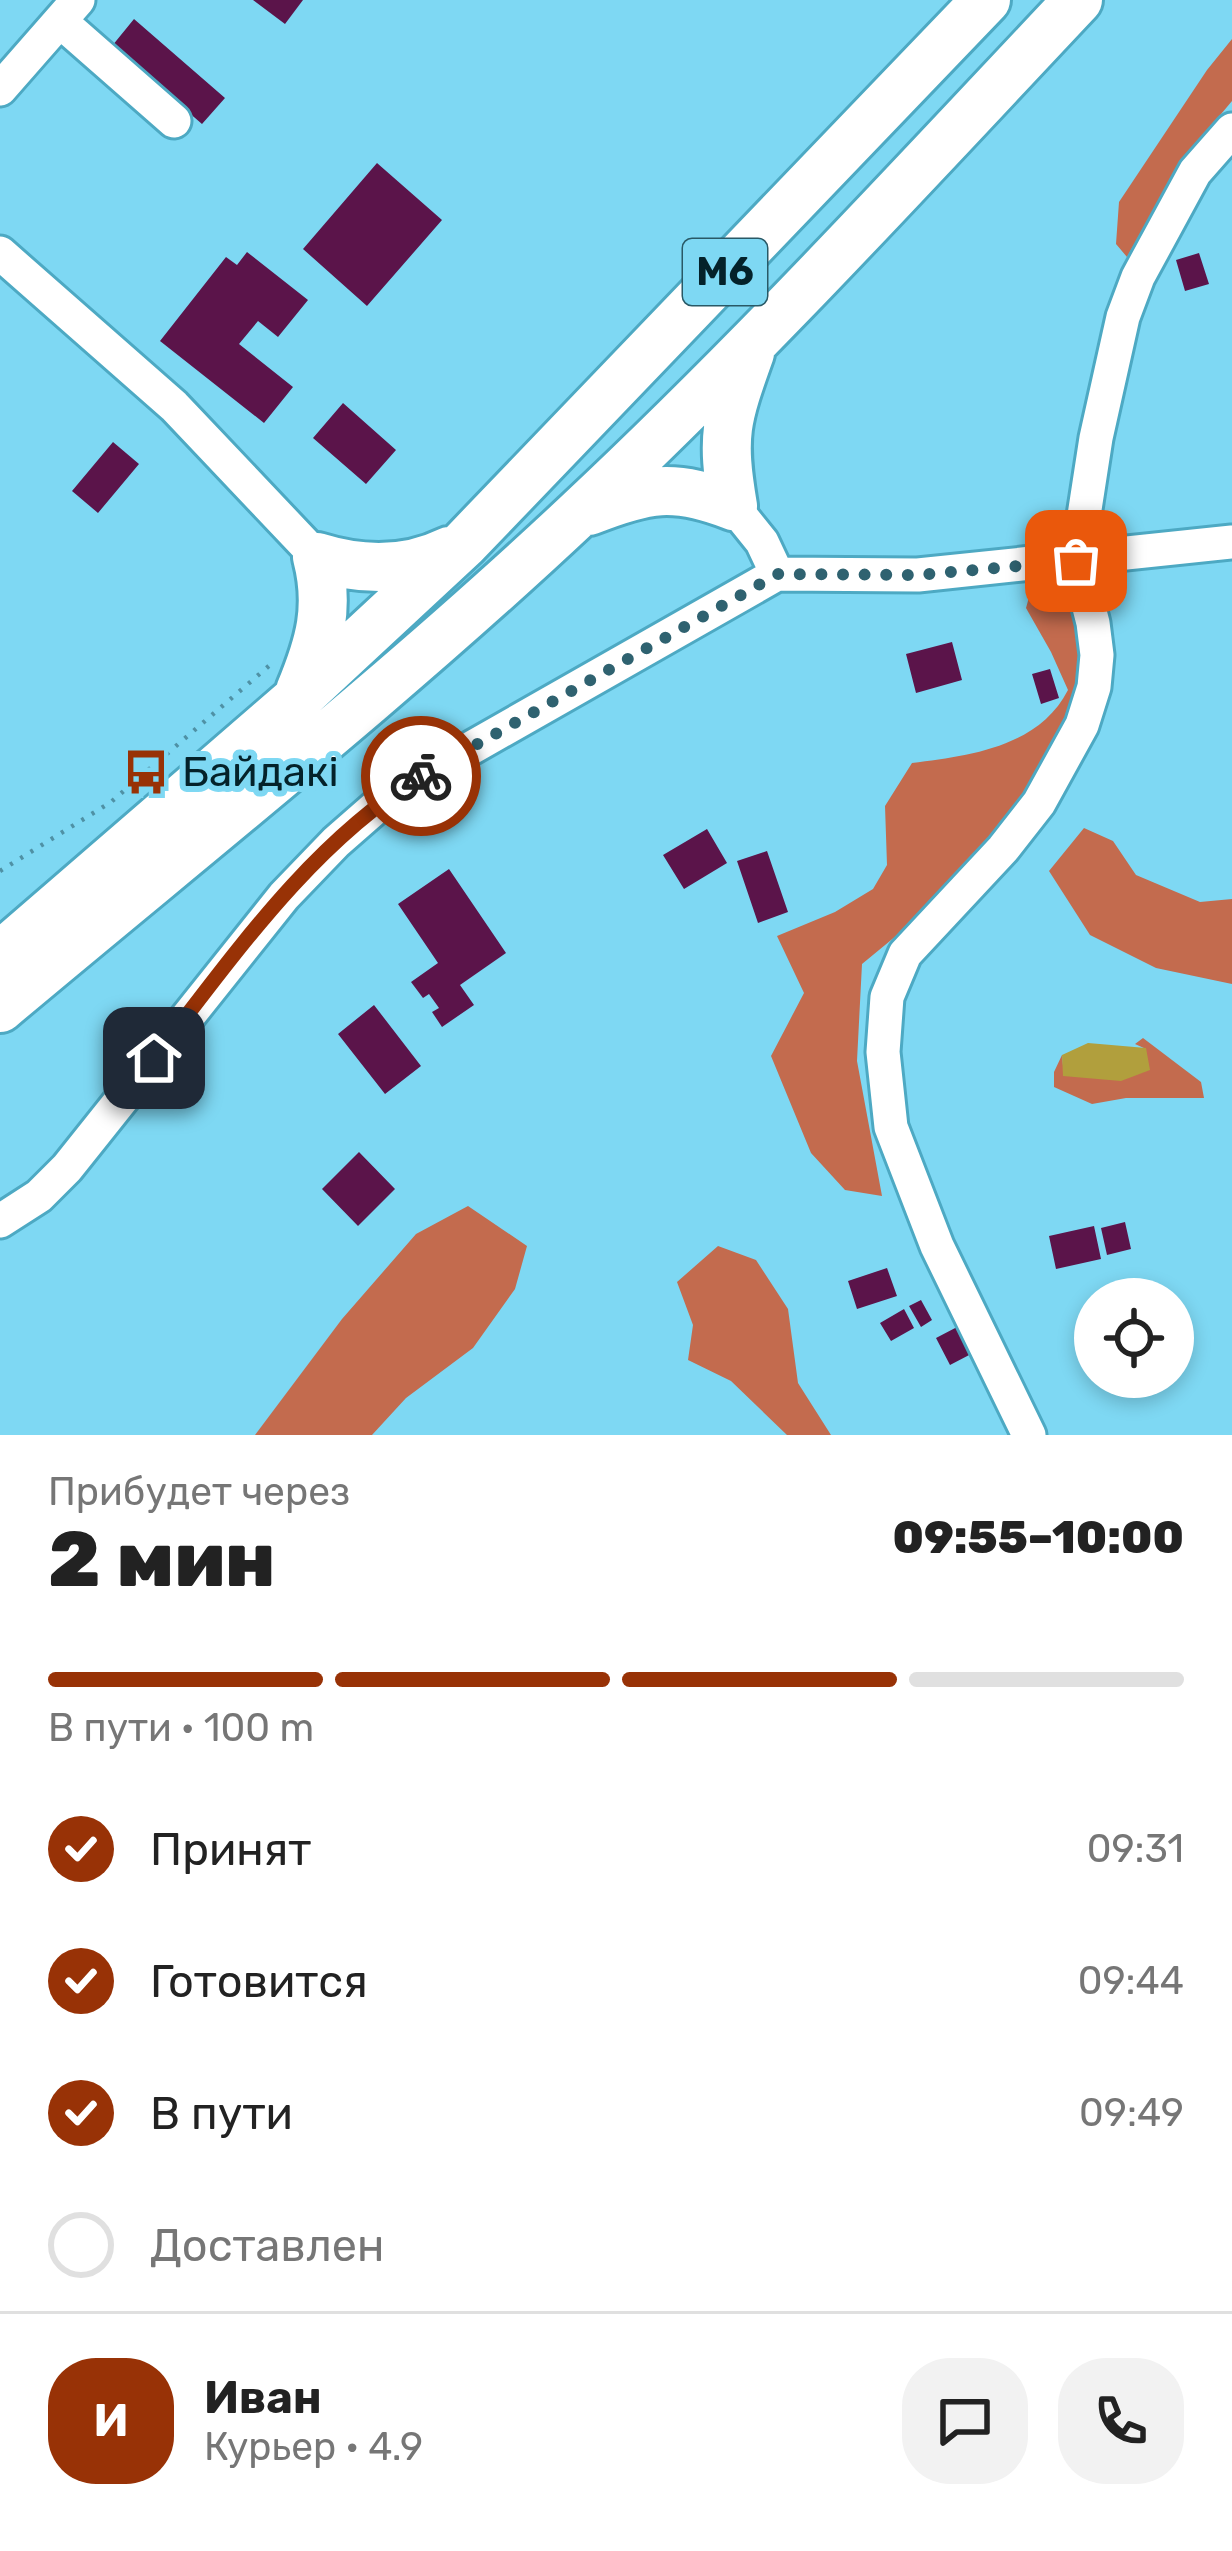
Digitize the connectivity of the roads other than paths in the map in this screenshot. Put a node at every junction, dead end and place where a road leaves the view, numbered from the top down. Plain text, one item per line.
1 (986, 0) edge
2 (1078, 0) edge
3 (69, 10) edge
4 (0, 89) edge
5 (173, 121) dead end
6 (1232, 130) edge
7 (0, 253) edge
8 (753, 344) junction
9 (734, 506) junction
10 (577, 515) junction
11 (1232, 542) edge
12 (464, 544) junction
13 (316, 557) junction
14 (1076, 561) junction
15 (778, 574) junction
16 (286, 680) junction
17 (0, 956) edge
18 (0, 1008) edge
19 (0, 1221) edge
20 (1029, 1435) edge

1 - 12 highway, М6
2 - 8 highway, М6
3 - 4 street
3 - 5 street
6 - 14 street
7 - 13 street
8 - 9 highway
8 - 10 highway, М6
9 - 10 highway
9 - 15 street
10 - 18 highway, М6
11 - 14 street
12 - 13 highway
12 - 16 highway, М6
13 - 16 highway
14 - 15 street
14 - 20 street
15 - 19 street
16 - 17 highway, М6

